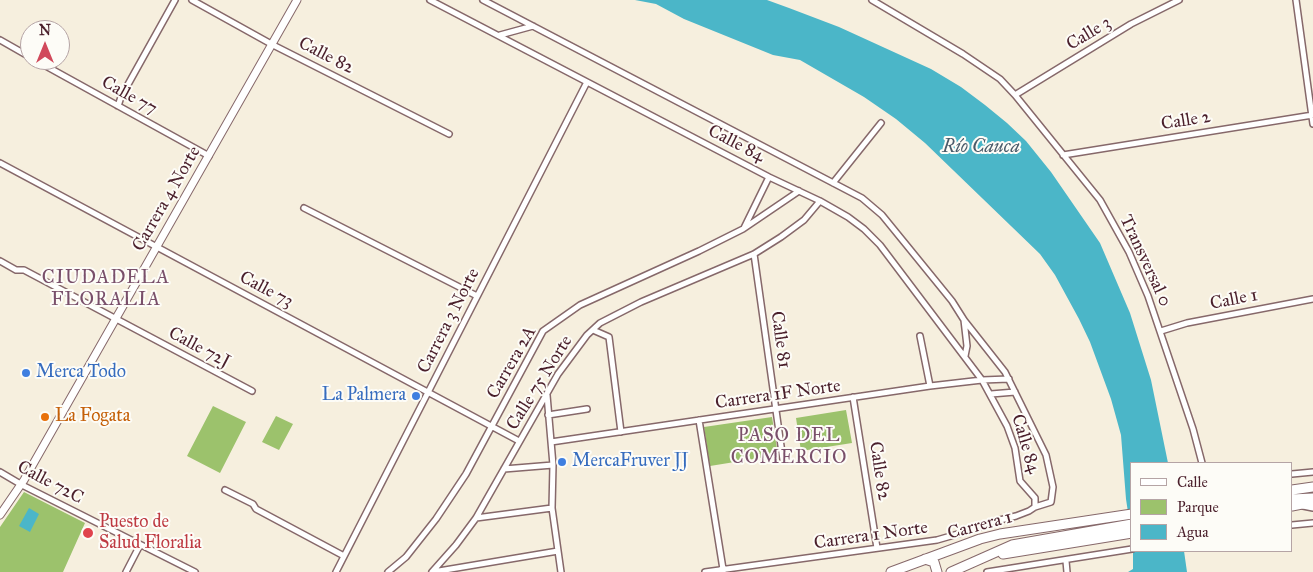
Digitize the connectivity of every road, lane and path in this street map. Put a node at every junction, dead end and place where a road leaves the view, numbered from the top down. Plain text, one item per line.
1 (175, 0) edge
2 (192, 0) edge
3 (297, 0) edge
4 (430, 0) edge
5 (483, 0) edge
6 (872, 0) edge
7 (1178, 0) edge
8 (1296, 0) edge
9 (533, 26) junction
10 (499, 36) junction
11 (0, 40) edge
12 (273, 45) junction
13 (20, 51) edge
14 (53, 70) edge
15 (587, 82) junction
16 (1015, 95) junction
17 (118, 106) junction
18 (1312, 115) edge
19 (881, 122) dead end
20 (1313, 124) edge
21 (449, 134) dead end
22 (1063, 155) junction
23 (209, 156) junction
24 (0, 163) edge
25 (769, 177) junction
26 (833, 182) junction
27 (800, 191) junction
28 (820, 202) junction
29 (304, 208) dead end
30 (743, 230) junction
31 (157, 248) junction
32 (754, 254) junction
33 (0, 261) edge
34 (477, 296) junction
35 (1313, 299) edge
36 (116, 319) junction
37 (964, 320) junction
38 (593, 330) junction
39 (1161, 331) junction
40 (920, 336) dead end
41 (965, 356) junction
42 (1009, 379) junction
43 (982, 380) junction
44 (930, 386) junction
45 (252, 391) dead end
46 (1016, 392) junction
47 (428, 393) junction
48 (547, 394) junction
49 (991, 394) junction
50 (853, 397) junction
51 (587, 409) dead end
52 (777, 409) junction
53 (548, 415) junction
54 (699, 420) junction
55 (492, 427) junction
56 (621, 432) junction
57 (519, 442) junction
58 (551, 442) junction
59 (783, 460) dead end
60 (1202, 462) edge
61 (553, 465) junction
62 (504, 469) junction
63 (0, 472) edge
64 (1313, 472) edge
65 (1293, 474) edge
66 (22, 485) junction
67 (1313, 487) edge
68 (225, 490) dead end
69 (1293, 490) edge
70 (1313, 498) edge
71 (1313, 502) edge
72 (1294, 504) edge
73 (1035, 507) junction
74 (552, 508) junction
75 (1313, 508) edge
76 (0, 514) edge
77 (1130, 514) edge
78 (476, 518) junction
79 (1313, 523) edge
80 (1130, 525) edge
81 (1293, 525) edge
82 (1130, 533) edge
83 (1086, 536) junction
84 (140, 544) junction
85 (877, 548) junction
86 (1130, 549) edge
87 (558, 552) junction
88 (344, 556) junction
89 (925, 559) junction
90 (1066, 560) junction
91 (721, 571) edge
92 (126, 572) edge
93 (194, 572) edge
94 (336, 572) edge
95 (388, 572) edge
96 (433, 572) edge
97 (561, 572) edge
98 (705, 572) edge
99 (891, 572) edge
100 (937, 572) edge
101 (951, 572) edge
102 (987, 572) edge
103 (1067, 572) edge

1 - 17 street
2 - 12 street, Calle 82
3 - 12 street, Carrera 4 Norte
4 - 10 street, Calle 84
5 - 9 street, Calle 84
6 - 16 street, Transversal 0
7 - 16 street, Calle 3
8 - 18 street
9 - 10 street
9 - 26 street, Calle 84
10 - 15 street, Calle 84
11 - 13 street
12 - 21 street, Calle 82
12 - 23 street, Carrera 4 Norte
14 - 17 street, Calle 77
15 - 25 street, Calle 84
15 - 34 street, Carrera 3 Norte
16 - 22 street, Transversal 0
17 - 23 street, Calle 77
18 - 20 street
18 - 22 street, Calle 2
19 - 26 street
22 - 39 street, Transversal 0
23 - 31 street, Carrera 4 Norte
24 - 31 street, Calle 73
25 - 27 street, Calle 84
25 - 30 street
26 - 37 street, Calle 84
27 - 28 street, Calle 84
27 - 30 street, Carrera 2A
28 - 32 street, Calle 75 Norte
28 - 41 street, Calle 84
29 - 34 street
30 - 55 street, Carrera 2A
31 - 36 street, Carrera 4 Norte
31 - 47 street, Calle 73
32 - 38 street, Calle 75 Norte
32 - 52 street, Calle 81
33 - 36 street, Calle 72J
34 - 47 street, Carrera 3 Norte
35 - 39 street, Calle 1
36 - 45 street, Calle 72J
36 - 66 street, Carrera 4 Norte
37 - 41 street
37 - 42 street, Calle 84
38 - 48 street, Calle 75 Norte
38 - 56 street
39 - 60 street, Transversal 0
40 - 44 street
41 - 43 street, Calle 84
42 - 43 street, Carrera 1F Norte
42 - 46 street, Calle 84
43 - 44 street, Carrera 1F Norte
43 - 49 street, Calle 84
44 - 50 street, Carrera 1F Norte
46 - 49 street
46 - 73 street, Calle 84
47 - 55 street, Calle 73
47 - 88 street, Carrera 3 Norte
48 - 53 street
48 - 57 street, Calle 75 Norte
49 - 73 street, Calle 84
50 - 52 street, Carrera 1F Norte
50 - 85 street, Calle 82
51 - 53 street
52 - 54 street, Carrera 1F Norte
52 - 59 street, Calle 81
53 - 58 street
54 - 56 street, Carrera 1F Norte
54 - 91 street
55 - 57 street, Calle 73
55 - 95 street, Carrera 2A
56 - 58 street, Carrera 1F Norte
57 - 62 street, Calle 75 Norte
58 - 61 street
61 - 62 street
61 - 74 street
62 - 78 street, Calle 75 Norte
63 - 66 street, Calle 72C
64 - 65 street
66 - 76 street, Carrera 4 Norte
66 - 84 street, Calle 72C
67 - 69 highway
68 - 88 street
70 - 72 highway
71 - 72 highway
72 - 75 street
73 - 85 street, Carrera 1 Norte
74 - 78 street
74 - 87 street
77 - 89 highway, Carrera 1
78 - 96 street, Calle 75 Norte
79 - 81 street
80 - 83 highway
82 - 83 highway
83 - 101 highway, Carrera 1
84 - 92 street
84 - 93 street, Calle 72C
85 - 91 street, Carrera 1 Norte
86 - 90 street
87 - 96 street
87 - 97 street
88 - 94 street, Carrera 3 Norte
89 - 99 highway, Carrera 1
89 - 100 highway
90 - 102 street
90 - 103 street
91 - 98 street, Carrera 1 Norte

